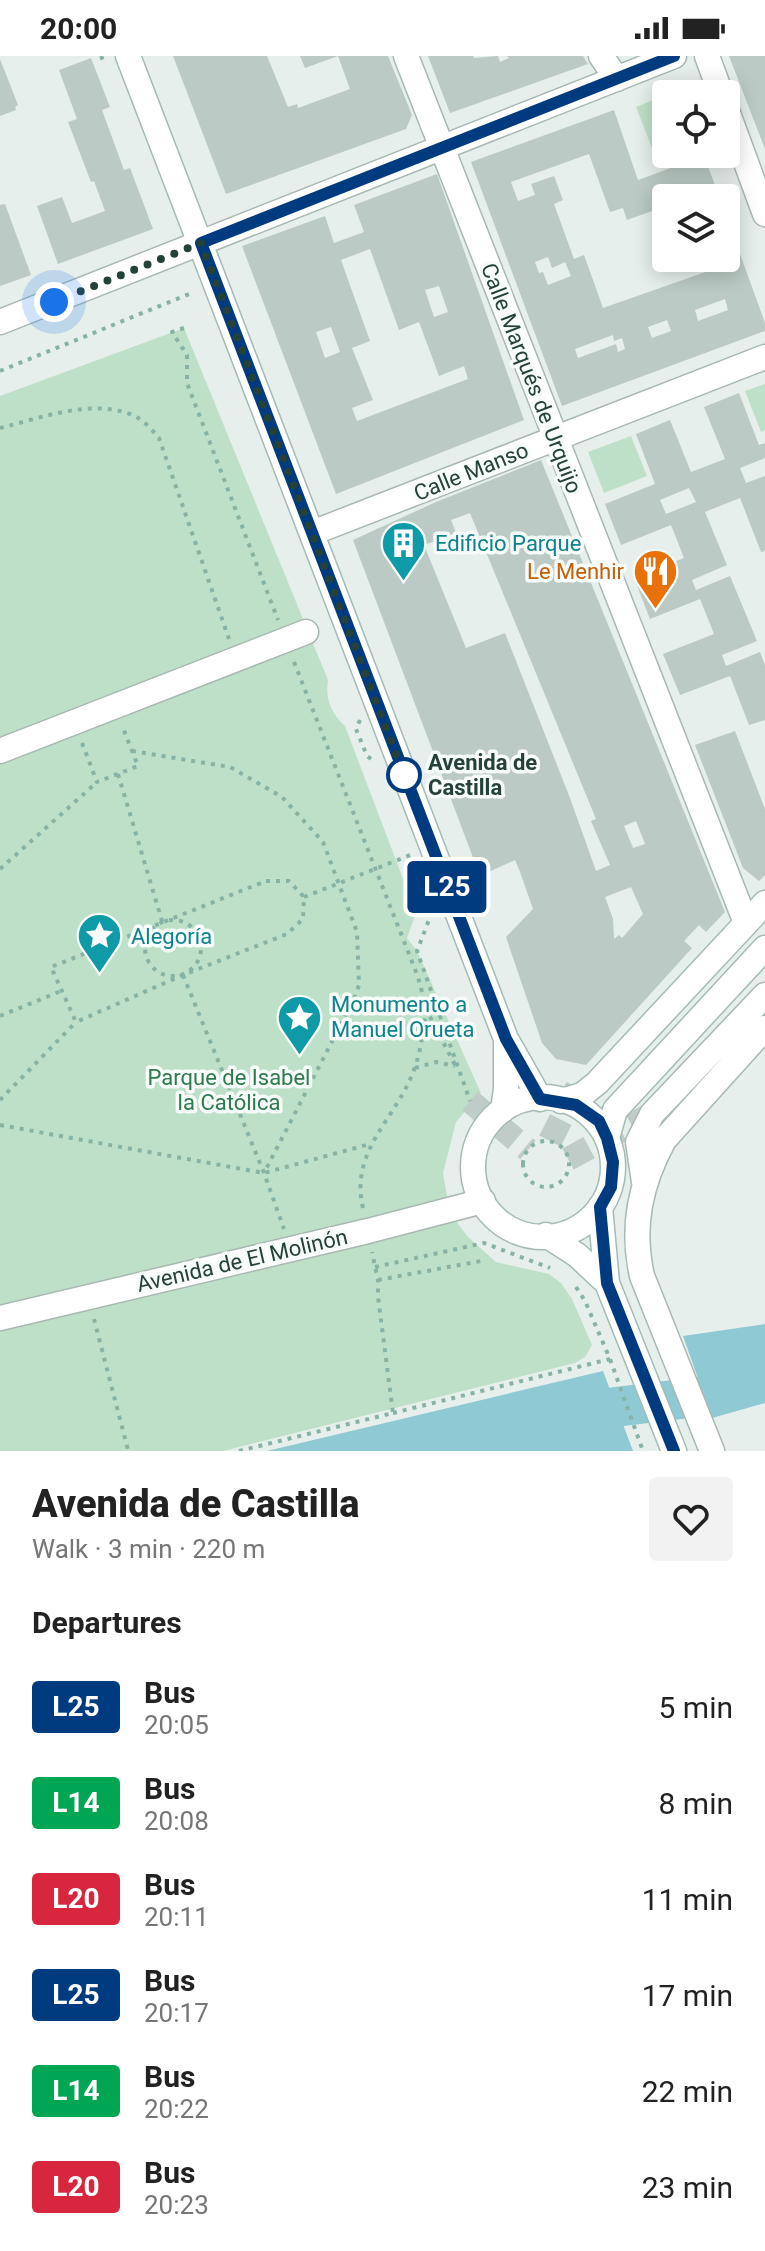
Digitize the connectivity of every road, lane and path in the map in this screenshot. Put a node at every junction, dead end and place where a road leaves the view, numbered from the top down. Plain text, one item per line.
1 (128, 56) edge
2 (406, 56) edge
3 (601, 56) edge
4 (674, 56) edge
5 (707, 56) edge
6 (617, 79) junction
7 (716, 80) edge
8 (740, 146) edge
9 (441, 147) junction
10 (765, 214) edge
11 (201, 243) junction
12 (194, 292) dead end
13 (0, 322) edge
14 (184, 328) dead end
15 (765, 357) edge
16 (0, 371) edge
17 (0, 428) edge
18 (555, 438) junction
19 (312, 533) junction
20 (296, 636) junction
21 (237, 660) junction
22 (114, 706) junction
23 (74, 722) junction
24 (0, 751) edge
25 (132, 751) junction
26 (118, 774) junction
27 (97, 782) junction
28 (415, 854) dead end
29 (0, 869) edge
30 (375, 869) junction
31 (340, 883) junction
32 (304, 897) junction
33 (765, 903) edge
34 (435, 906) dead end
35 (162, 921) junction
36 (746, 923) junction
37 (765, 948) edge
38 (183, 975) junction
39 (61, 991) junction
40 (765, 995) edge
41 (427, 1011) junction
42 (0, 1016) edge
43 (76, 1022) junction
44 (759, 1024) edge
45 (506, 1039) junction
46 (456, 1067) junction
47 (415, 1068) junction
48 (0, 1100) edge
49 (550, 1100) junction
50 (470, 1101) tunnel mouth
51 (503, 1110) junction
52 (0, 1125) edge
53 (607, 1138) junction
54 (370, 1144) junction
55 (264, 1173) junction
56 (533, 1184) joint
57 (645, 1184) junction
58 (358, 1187) dead end
59 (483, 1201) junction
60 (600, 1207) junction
61 (546, 1235) junction
62 (290, 1248) junction
63 (481, 1261) dead end
64 (375, 1267) dead end
65 (560, 1273) dead end
66 (568, 1280) dead end
67 (608, 1285) junction
68 (89, 1297) junction
69 (0, 1318) edge
70 (610, 1359) junction
71 (393, 1413) junction
72 (128, 1450) edge
73 (239, 1451) edge
74 (643, 1451) edge
75 (674, 1451) edge
76 (712, 1451) edge

1 - 11 street
2 - 9 street, Calle Marqués de Urquijo
3 - 6 street
4 - 6 street
5 - 7 street
6 - 9 street
8 - 10 street
9 - 11 street
9 - 18 street, Calle Marqués de Urquijo
11 - 13 street
11 - 19 street
12 - 16 path
14 - 20 path
15 - 18 street, Calle Manso
17 - 21 path
18 - 19 street, Calle Manso
18 - 36 street, Calle Marqués de Urquijo
19 - 45 street
20 - 21 street
20 - 30 path
21 - 22 street
22 - 23 street
22 - 25 path
23 - 24 street
23 - 27 path
25 - 26 path
25 - 31 path
26 - 27 path
26 - 35 path
27 - 29 path
28 - 30 path
30 - 31 path
30 - 41 path
31 - 32 path
31 - 55 path
32 - 35 path
32 - 38 path
33 - 36 street
34 - 46 path
35 - 38 path
35 - 38 path
35 - 39 path
36 - 49 street
37 - 53 street
38 - 43 path
38 - 55 path
39 - 42 path
39 - 43 path
40 - 44 street
41 - 46 path
41 - 47 path
43 - 48 path
44 - 57 street
44 - 57 street
45 - 49 street
45 - 51 street
46 - 47 path
46 - 50 path
47 - 54 path
49 - 51 street
49 - 53 street
51 - 59 street
52 - 55 path
53 - 60 street
54 - 55 path
54 - 58 path
55 - 62 path
56 - 56 path
57 - 76 street
59 - 61 street
59 - 62 street, Avenida de El Molinón
60 - 61 street
60 - 67 street
61 - 67 street
62 - 68 street, Avenida de El Molinón
63 - 71 path
64 - 65 path
66 - 70 path
67 - 75 street
68 - 69 street, Avenida de El Molinón
68 - 72 path
70 - 71 path
70 - 74 path
71 - 73 path

